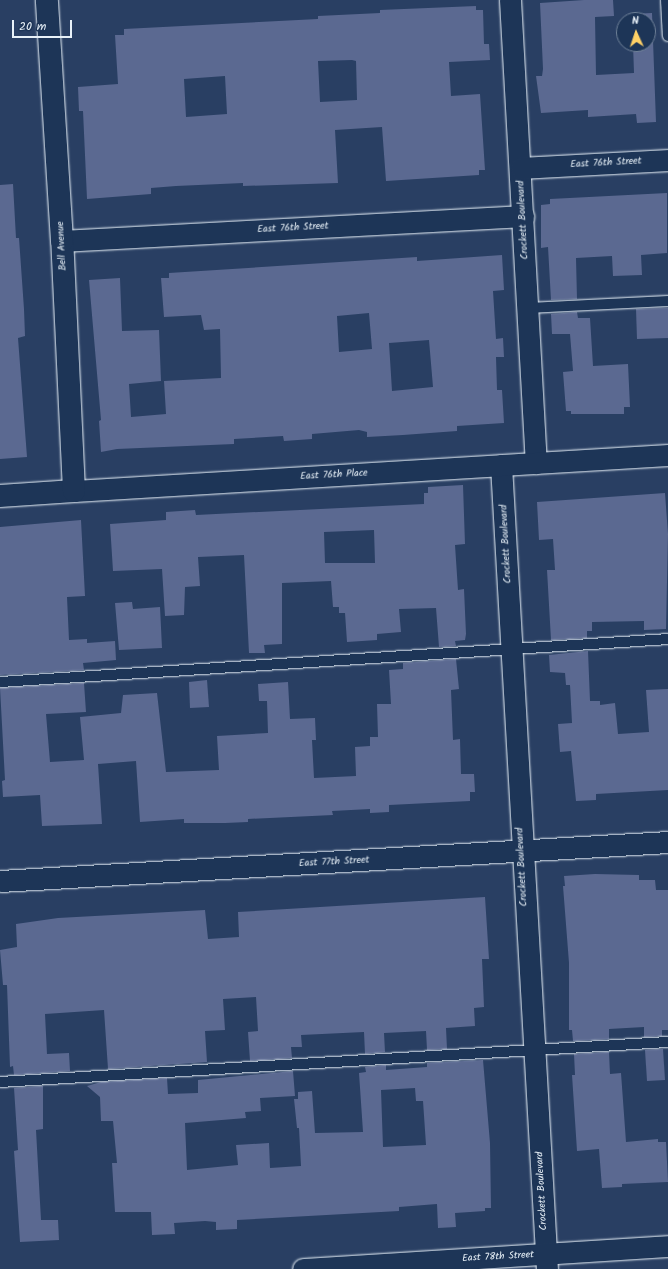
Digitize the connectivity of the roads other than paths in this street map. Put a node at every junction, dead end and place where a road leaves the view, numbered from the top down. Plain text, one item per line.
1 (47, 0) edge
2 (510, 0) edge
3 (666, 0) edge
4 (668, 36) edge
5 (668, 160) edge
6 (521, 168) junction
7 (523, 216) junction
8 (62, 240) junction
9 (668, 301) edge
10 (528, 308) junction
11 (668, 455) edge
12 (536, 463) junction
13 (501, 465) junction
14 (74, 491) junction
15 (0, 496) edge
16 (668, 639) edge
17 (511, 648) junction
18 (0, 682) edge
19 (668, 842) edge
20 (521, 851) junction
21 (0, 881) edge
22 (668, 1042) edge
23 (533, 1050) junction
24 (0, 1082) edge
25 (668, 1246) edge
26 (546, 1262) edge
27 (303, 1269) edge

1 - 8 street, Bell Avenue
2 - 6 street, Crockett Boulevard
3 - 4 lane
5 - 6 street, East 76th Street
6 - 7 street, Crockett Boulevard
7 - 8 street, East 76th Street
7 - 10 street, Crockett Boulevard
8 - 14 street, Bell Avenue
9 - 10 lane
10 - 12 street, Crockett Boulevard
11 - 12 street, East 76th Place
12 - 13 street, East 76th Place
13 - 14 street, East 76th Place
13 - 17 street, Crockett Boulevard
14 - 15 street, East 76th Place
16 - 17 lane
17 - 18 lane
17 - 20 street, Crockett Boulevard
19 - 20 street, East 77th Street
20 - 21 street, East 77th Street
20 - 23 street, Crockett Boulevard
22 - 23 lane
23 - 24 lane
23 - 26 street, Crockett Boulevard
25 - 26 street, East 78th Street
26 - 27 street, East 78th Street

